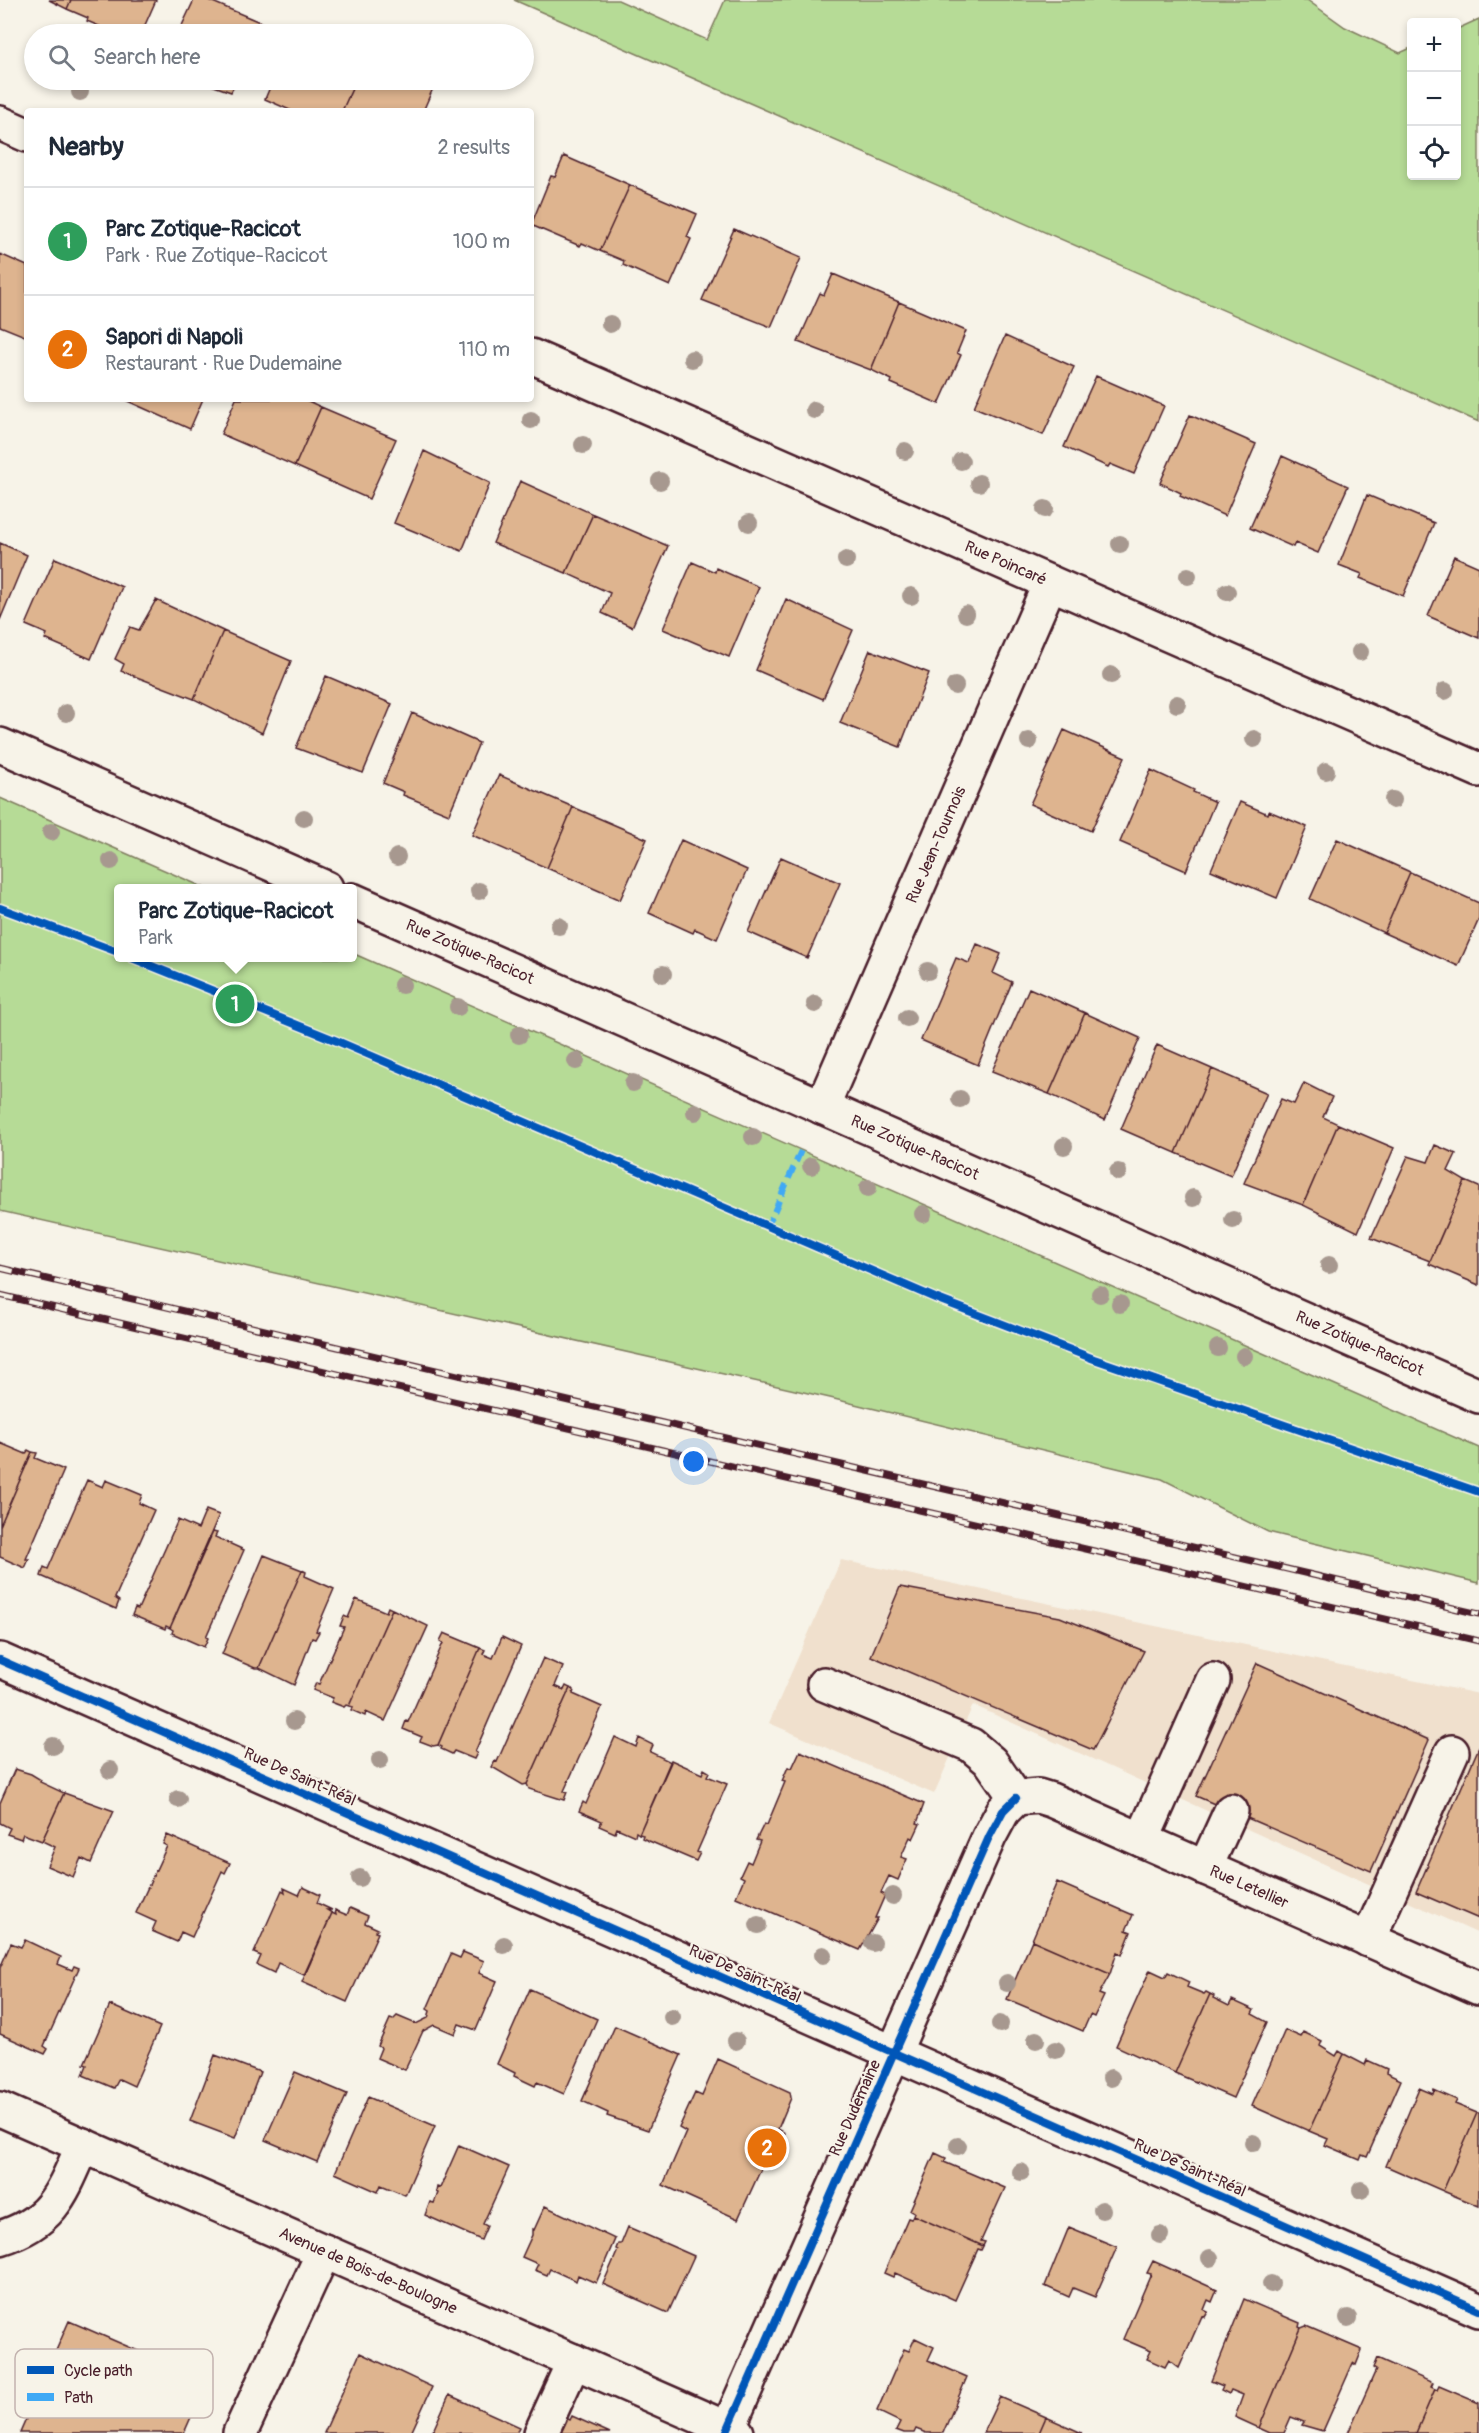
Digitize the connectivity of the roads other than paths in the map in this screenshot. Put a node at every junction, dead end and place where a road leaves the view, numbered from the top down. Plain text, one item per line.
1 (0, 123) edge
2 (24, 134) edge
3 (534, 357) edge
4 (1050, 583) junction
5 (0, 745) edge
6 (1479, 770) edge
7 (317, 884) edge
8 (357, 902) edge
9 (822, 1107) junction
10 (1479, 1396) edge
11 (0, 1660) edge
12 (1213, 1680) dead end
13 (825, 1684) dead end
14 (1452, 1752) dead end
15 (1016, 1798) junction
16 (1231, 1811) dead end
17 (1142, 1840) junction
18 (1205, 1868) junction
19 (1368, 1940) junction
20 (1479, 1988) edge
21 (894, 2051) junction
22 (0, 2109) edge
23 (83, 2145) junction
24 (0, 2238) edge
25 (324, 2252) junction
26 (1479, 2310) edge
27 (574, 2361) junction
28 (730, 2432) edge
29 (240, 2433) edge
30 (541, 2433) edge

1 - 2 street
3 - 4 street, Rue Poincaré
4 - 6 street, Rue Poincaré
4 - 9 street, Rue Jean-Tournois
5 - 7 street
8 - 9 street, Rue Zotique-Racicot
9 - 10 street, Rue Zotique-Racicot
11 - 21 street, Rue De Saint-Réal
12 - 17 street
13 - 15 street
14 - 19 street
15 - 17 street, Rue Letellier
15 - 21 street, Rue Dudemaine
16 - 18 street
17 - 18 street, Rue Letellier
18 - 19 street, Rue Letellier
19 - 20 street, Rue Letellier
21 - 26 street, Rue De Saint-Réal
21 - 28 street, Rue Dudemaine
22 - 23 street, Avenue de Bois-de-Boulogne
23 - 24 street
23 - 25 street, Avenue de Bois-de-Boulogne
25 - 27 street, Avenue de Bois-de-Boulogne
25 - 29 street
27 - 28 street, Avenue de Bois-de-Boulogne
27 - 30 street

